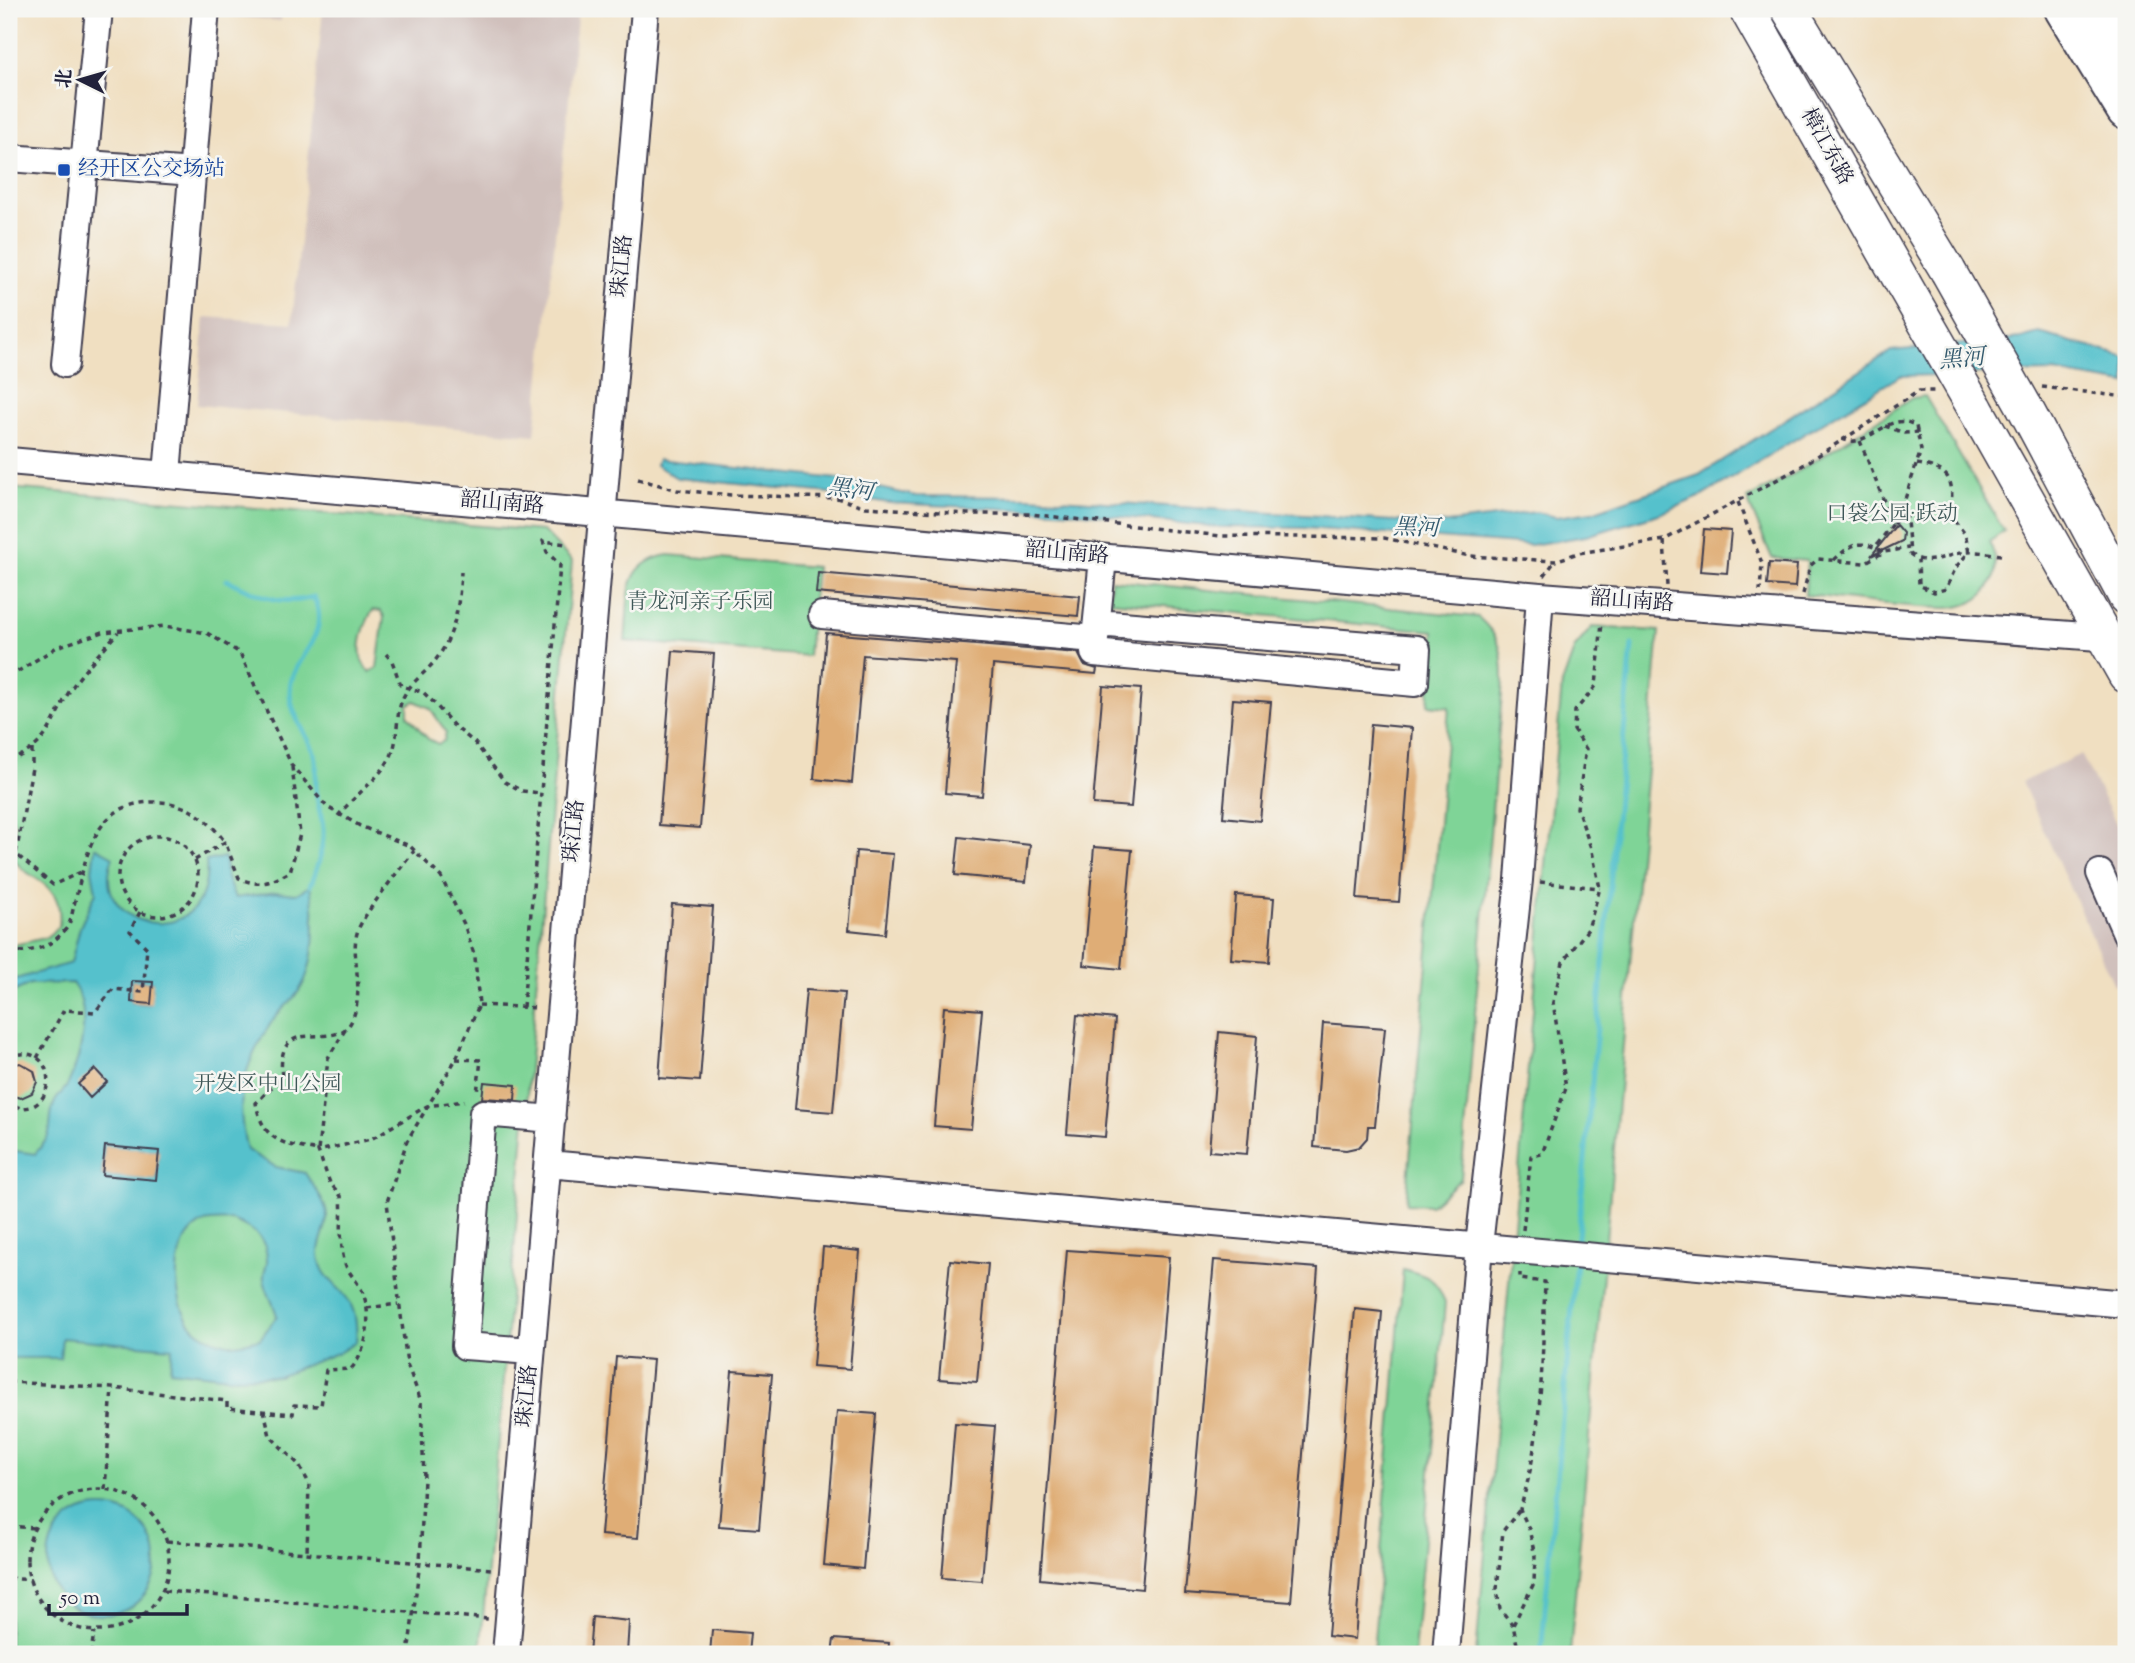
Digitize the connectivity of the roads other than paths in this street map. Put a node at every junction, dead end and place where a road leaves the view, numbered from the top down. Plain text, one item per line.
1 (99, 9) edge
2 (206, 9) edge
3 (645, 9) edge
4 (1747, 9) edge
5 (1788, 9) edge
6 (2064, 9) edge
7 (2098, 9) edge
8 (2126, 55) edge
9 (2126, 110) edge
10 (9, 158) edge
11 (84, 164) junction
12 (193, 172) junction
13 (65, 364) dead end
14 (9, 460) edge
15 (167, 474) junction
16 (601, 513) junction
17 (1103, 558) junction
18 (1540, 596) junction
19 (2126, 597) edge
20 (822, 615) dead end
21 (1096, 631) junction
22 (2117, 638) edge
23 (2126, 676) edge
24 (2100, 873) dead end
25 (2126, 933) edge
26 (552, 1119) junction
27 (548, 1164) junction
28 (1479, 1246) junction
29 (2126, 1304) edge
30 (531, 1352) junction
31 (506, 1654) edge
32 (1447, 1654) edge

1 - 11 street
2 - 12 street
3 - 16 street, 珠江路
4 - 22 main road, 樟江东路, bridge
5 - 19 main road, 樟江东路, bridge
6 - 9 highway
7 - 8 highway
10 - 11 street
11 - 12 street
11 - 13 street
12 - 15 street
14 - 15 street, 韶山南路
15 - 16 street, 韶山南路
16 - 17 street, 韶山南路
16 - 26 street, 珠江路
17 - 18 street, 韶山南路
17 - 21 street
18 - 22 street, 韶山南路
18 - 28 street
20 - 21 street
21 - 21 street
22 - 23 main road
24 - 25 street
26 - 27 street, 珠江路
26 - 30 street
27 - 28 street
27 - 30 street, 珠江路
28 - 29 street
28 - 32 street
30 - 31 street, 珠江路

